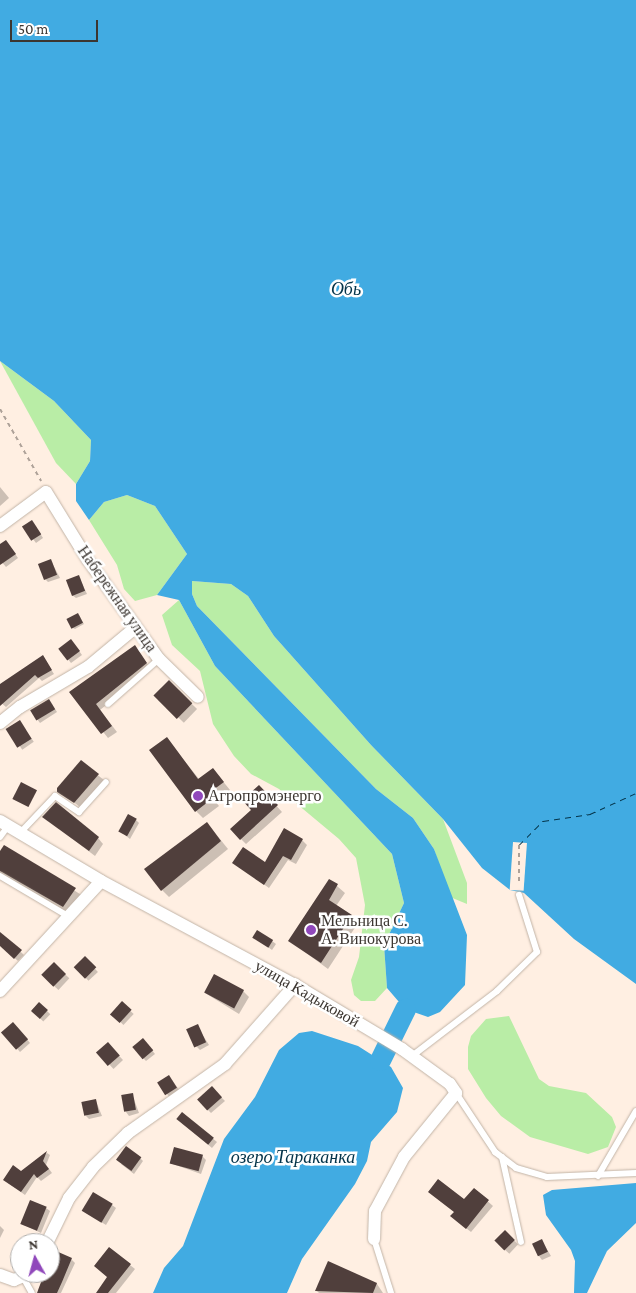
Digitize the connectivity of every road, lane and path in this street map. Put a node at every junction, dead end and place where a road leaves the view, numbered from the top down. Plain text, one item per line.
1 (0, 409) edge
2 (46, 492) junction
3 (0, 526) edge
4 (136, 627) junction
5 (159, 659) junction
6 (198, 697) dead end
7 (108, 704) dead end
8 (0, 723) edge
9 (106, 782) dead end
10 (4, 824) edge
11 (20, 833) junction
12 (0, 837) edge
13 (519, 845) dead end
14 (0, 876) edge
15 (101, 881) junction
16 (519, 895) joint
17 (68, 916) junction
18 (295, 985) junction
19 (0, 990) edge
20 (407, 1053) junction
21 (456, 1093) junction
22 (636, 1112) edge
23 (502, 1157) junction
24 (636, 1173) edge
25 (598, 1176) junction
26 (51, 1233) edge
27 (374, 1239) joint
28 (521, 1242) dead end
29 (392, 1293) edge

1 - 2 path
2 - 3 street
2 - 4 street, Набережная улица
4 - 5 street, Набережная улица
4 - 8 street
5 - 6 street, Набережная улица
5 - 7 lane
9 - 11 lane
10 - 11 street, улица Кадыковой
10 - 12 lane
11 - 15 street, улица Кадыковой
13 - 16 path
14 - 17 lane
15 - 17 street
15 - 18 street, улица Кадыковой
16 - 20 lane
17 - 19 street
18 - 20 street, улица Кадыковой
18 - 26 street
20 - 21 street, улица Кадыковой
21 - 23 lane
21 - 27 street
22 - 25 lane
23 - 25 lane
23 - 28 lane
24 - 25 lane
27 - 29 lane

